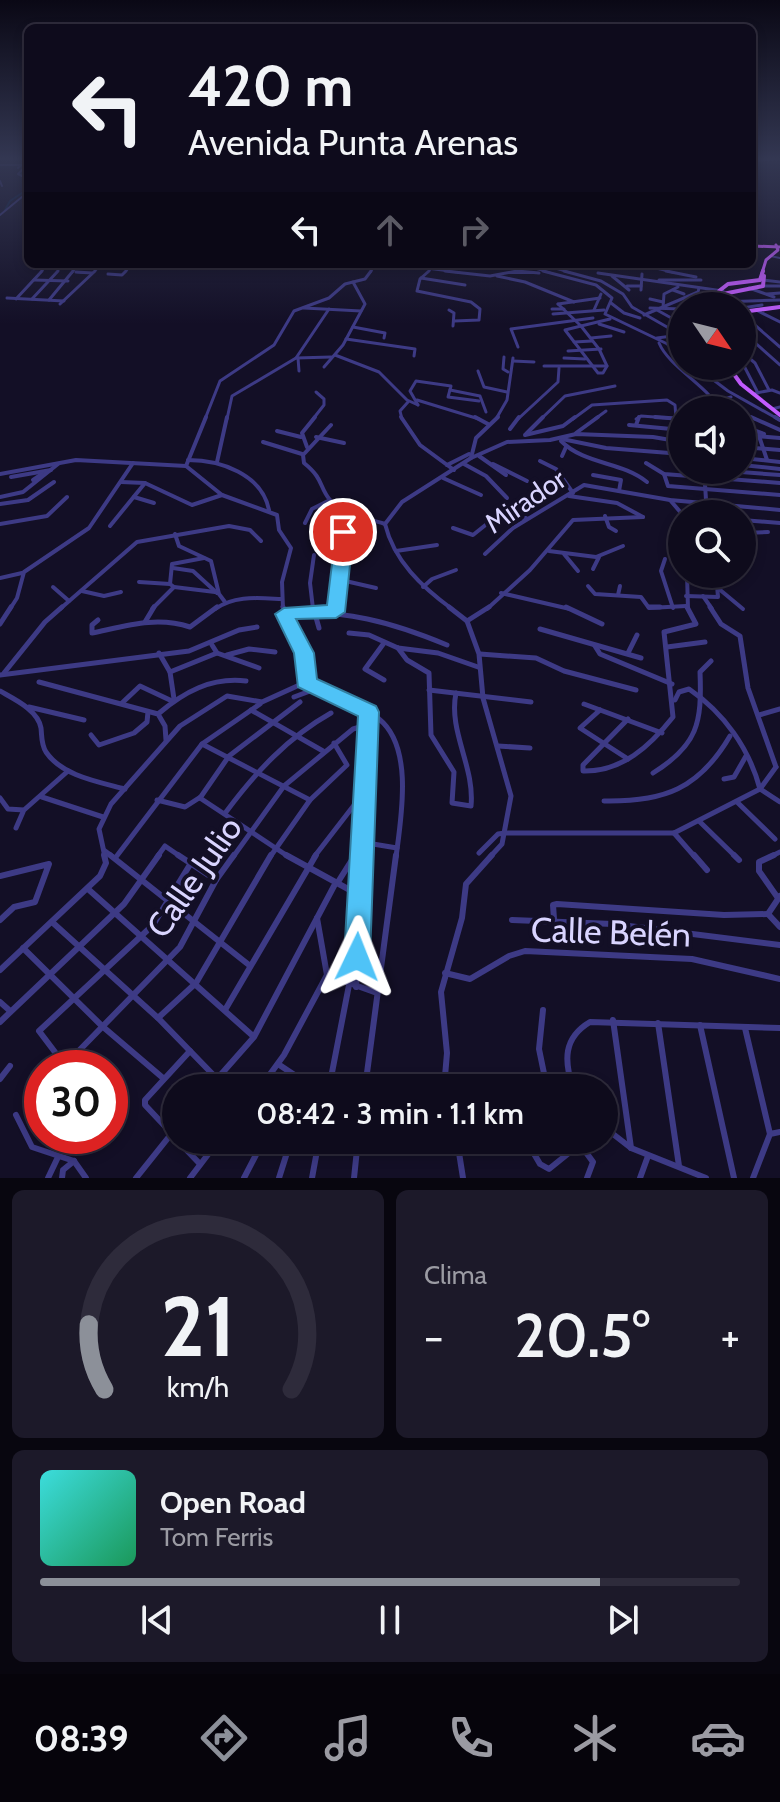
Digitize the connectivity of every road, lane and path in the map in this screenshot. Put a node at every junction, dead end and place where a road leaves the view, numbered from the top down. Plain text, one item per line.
1 (756, 245) edge
2 (778, 246) edge
3 (770, 256) junction
4 (780, 258) edge
5 (37, 268) edge
6 (44, 268) edge
7 (60, 268) dead end
8 (77, 268) edge
9 (96, 268) edge
10 (112, 268) edge
11 (127, 268) edge
12 (374, 268) edge
13 (423, 268) edge
14 (530, 268) edge
15 (546, 268) edge
16 (560, 268) edge
17 (654, 268) dead end
18 (34, 269) dead end
19 (431, 269) junction
20 (661, 270) junction
21 (76, 272) junction
22 (540, 272) junction
23 (92, 273) junction
24 (598, 273) dead end
25 (611, 275) junction
26 (494, 276) junction
27 (641, 276) junction
28 (696, 277) dead end
29 (421, 278) junction
30 (763, 278) junction
31 (34, 280) junction
32 (50, 280) junction
33 (701, 280) dead end
34 (68, 281) junction
35 (658, 281) junction
36 (353, 282) junction
37 (780, 284) edge
38 (465, 285) dead end
39 (624, 286) junction
40 (679, 286) junction
41 (763, 286) junction
42 (62, 287) junction
43 (78, 288) junction
44 (699, 288) junction
45 (749, 288) junction
46 (629, 290) dead end
47 (673, 290) junction
48 (678, 292) edge
49 (715, 292) edge
50 (720, 292) edge
51 (733, 292) edge
52 (780, 297) edge
53 (7, 298) dead end
54 (16, 299) junction
55 (32, 299) junction
56 (650, 299) dead end
57 (49, 300) junction
58 (756, 300) edge
59 (64, 301) junction
60 (576, 302) junction
61 (611, 302) junction
62 (663, 302) junction
63 (60, 304) dead end
64 (762, 305) dead end
65 (756, 307) edge
66 (780, 307) edge
67 (301, 308) junction
68 (650, 308) dead end
69 (663, 308) junction
70 (668, 308) edge
71 (329, 309) junction
72 (564, 309) junction
73 (756, 309) edge
74 (449, 310) dead end
75 (594, 310) junction
76 (604, 310) junction
77 (657, 310) junction
78 (756, 310) edge
79 (361, 311) junction
80 (587, 311) junction
81 (568, 313) junction
82 (644, 315) junction
83 (668, 316) edge
84 (640, 318) dead end
85 (610, 319) dead end
86 (575, 320) junction
87 (454, 321) junction
88 (599, 324) junction
89 (756, 324) edge
90 (453, 326) dead end
91 (353, 327) junction
92 (581, 327) junction
93 (780, 327) edge
94 (668, 328) edge
95 (624, 332) dead end
96 (611, 336) dead end
97 (668, 336) edge
98 (384, 338) dead end
99 (655, 338) junction
100 (346, 339) junction
101 (592, 339) junction
102 (574, 342) junction
103 (659, 343) junction
104 (756, 344) edge
105 (665, 346) junction
106 (668, 346) edge
107 (518, 347) dead end
108 (668, 347) edge
109 (780, 347) edge
110 (601, 349) junction
111 (580, 350) junction
112 (568, 351) dead end
113 (414, 356) dead end
114 (333, 357) junction
115 (504, 357) dead end
116 (297, 358) junction
117 (564, 358) dead end
118 (587, 359) junction
119 (534, 362) dead end
120 (756, 365) edge
121 (780, 365) edge
122 (544, 366) dead end
123 (607, 366) junction
124 (324, 367) dead end
125 (592, 367) junction
126 (559, 368) junction
127 (299, 371) dead end
128 (478, 371) dead end
129 (509, 373) junction
130 (714, 380) edge
131 (742, 380) edge
132 (750, 380) edge
133 (615, 386) dead end
134 (450, 390) junction
135 (772, 390) junction
136 (316, 392) dead end
137 (507, 392) junction
138 (755, 393) junction
139 (780, 393) edge
140 (709, 395) dead end
141 (479, 398) junction
142 (668, 401) edge
143 (408, 402) junction
144 (417, 403) junction
145 (780, 407) edge
146 (772, 409) junction
147 (606, 411) dead end
148 (486, 412) dead end
149 (668, 418) edge
150 (780, 418) edge
151 (756, 419) edge
152 (488, 424) junction
153 (331, 425) dead end
154 (629, 425) dead end
155 (636, 425) junction
156 (668, 428) edge
157 (510, 429) dead end
158 (780, 430) edge
159 (277, 431) dead end
160 (756, 431) edge
161 (576, 434) junction
162 (756, 436) edge
163 (759, 436) junction
164 (301, 437) junction
165 (316, 437) junction
166 (523, 437) junction
167 (777, 438) edge
168 (560, 439) junction
169 (668, 440) edge
170 (263, 442) dead end
171 (344, 443) dead end
172 (566, 447) junction
173 (308, 448) junction
174 (756, 448) edge
175 (763, 448) junction
176 (780, 450) edge
177 (668, 453) edge
178 (303, 455) junction
179 (470, 456) junction
180 (479, 456) junction
181 (562, 456) dead end
182 (756, 459) edge
183 (188, 460) junction
184 (767, 460) junction
185 (540, 461) dead end
186 (59, 462) junction
187 (217, 462) junction
188 (780, 462) edge
189 (133, 463) junction
190 (646, 463) dead end
191 (464, 464) junction
192 (493, 464) junction
193 (445, 465) junction
194 (186, 466) junction
195 (756, 466) edge
196 (55, 469) junction
197 (780, 469) edge
198 (454, 470) junction
199 (756, 473) edge
200 (0, 474) edge
201 (42, 474) junction
202 (664, 474) junction
203 (668, 474) edge
204 (506, 475) dead end
205 (593, 475) dead end
206 (780, 475) edge
207 (11, 477) dead end
208 (443, 478) junction
209 (527, 481) dead end
210 (756, 481) edge
211 (35, 482) junction
212 (54, 482) dead end
213 (121, 482) junction
214 (647, 482) dead end
215 (145, 483) junction
216 (780, 483) edge
217 (706, 484) edge
218 (706, 489) junction
219 (619, 491) junction
220 (222, 495) junction
221 (481, 495) dead end
222 (571, 495) junction
223 (780, 495) edge
224 (0, 497) edge
225 (67, 497) dead end
226 (134, 497) junction
227 (507, 498) dead end
228 (28, 500) junction
229 (330, 500) junction
230 (670, 500) edge
231 (707, 500) edge
232 (154, 503) dead end
233 (0, 504) edge
234 (756, 508) edge
235 (269, 510) junction
236 (780, 510) edge
237 (532, 516) junction
238 (605, 516) junction
239 (756, 521) edge
240 (305, 523) dead end
241 (780, 523) edge
242 (0, 524) edge
243 (385, 524) junction
244 (110, 526) dead end
245 (453, 528) dead end
246 (616, 531) dead end
247 (319, 532) dead end
248 (756, 532) edge
249 (768, 532) dead end
250 (175, 534) junction
251 (261, 541) dead end
252 (437, 545) dead end
253 (623, 546) dead end
254 (396, 551) junction
255 (549, 551) junction
256 (485, 554) dead end
257 (564, 554) junction
258 (314, 555) dead end
259 (599, 557) junction
260 (204, 558) junction
261 (665, 559) dead end
262 (173, 568) junction
263 (593, 569) dead end
264 (456, 570) dead end
265 (578, 571) dead end
266 (24, 572) junction
267 (0, 578) edge
268 (341, 580) junction
269 (139, 582) dead end
270 (172, 585) junction
271 (588, 586) dead end
272 (620, 586) dead end
273 (53, 587) dead end
274 (423, 587) junction
275 (376, 588) dead end
276 (686, 588) edge
277 (719, 589) joint
278 (82, 591) junction
279 (121, 592) dead end
280 (218, 593) junction
281 (501, 593) junction
282 (618, 595) junction
283 (686, 596) junction
284 (703, 596) junction
285 (282, 599) junction
286 (70, 601) junction
287 (225, 602) junction
288 (686, 606) junction
289 (673, 608) junction
290 (743, 609) dead end
291 (312, 610) junction
292 (336, 612) junction
293 (284, 614) junction
294 (98, 620) dead end
295 (467, 621) junction
296 (145, 622) junction
297 (0, 624) edge
298 (602, 624) dead end
299 (257, 627) dead end
300 (319, 628) dead end
301 (540, 629) dead end
302 (349, 633) dead end
303 (637, 635) dead end
304 (705, 642) dead end
305 (384, 643) junction
306 (212, 645) junction
307 (447, 645) dead end
308 (595, 646) junction
309 (667, 647) junction
310 (398, 648) junction
311 (275, 652) dead end
312 (159, 653) junction
313 (217, 653) junction
314 (628, 653) junction
315 (479, 654) junction
316 (227, 655) junction
317 (641, 658) dead end
318 (711, 661) dead end
319 (478, 667) junction
320 (259, 668) dead end
321 (170, 672) junction
322 (2, 674) edge
323 (384, 680) dead end
324 (246, 681) dead end
325 (39, 682) dead end
326 (306, 682) junction
327 (672, 684) junction
328 (318, 688) junction
329 (429, 690) junction
330 (636, 690) dead end
331 (0, 691) edge
332 (456, 693) junction
333 (701, 695) junction
334 (294, 697) dead end
335 (483, 698) junction
336 (173, 700) junction
337 (262, 702) junction
338 (300, 702) dead end
339 (531, 702) dead end
340 (674, 702) junction
341 (122, 703) junction
342 (584, 704) dead end
343 (27, 707) junction
344 (780, 709) edge
345 (251, 710) junction
346 (600, 710) junction
347 (769, 711) junction
348 (148, 712) junction
349 (369, 712) junction
350 (331, 713) dead end
351 (158, 714) junction
352 (758, 715) junction
353 (628, 719) junction
354 (84, 720) dead end
355 (274, 722) junction
356 (367, 725) junction
357 (762, 726) junction
358 (662, 733) junction
359 (91, 735) dead end
360 (731, 735) junction
361 (300, 737) junction
362 (166, 740) junction
363 (604, 741) junction
364 (334, 743) junction
365 (202, 744) junction
366 (498, 746) junction
367 (530, 748) dead end
368 (323, 751) junction
369 (746, 756) junction
370 (226, 758) junction
371 (628, 759) junction
372 (778, 767) edge
373 (68, 771) junction
374 (256, 772) junction
375 (653, 773) dead end
376 (724, 779) dead end
377 (284, 786) junction
378 (125, 789) junction
379 (760, 789) junction
380 (366, 791) junction
381 (42, 797) junction
382 (0, 798) edge
383 (200, 798) junction
384 (157, 800) junction
385 (310, 800) junction
386 (604, 801) dead end
387 (737, 802) junction
388 (780, 802) edge
389 (8, 809) junction
390 (24, 810) junction
391 (226, 812) junction
392 (0, 815) edge
393 (103, 817) junction
394 (699, 821) junction
395 (16, 828) dead end
396 (254, 830) junction
397 (505, 833) junction
398 (674, 833) junction
399 (775, 839) dead end
400 (361, 842) junction
401 (397, 848) junction
402 (105, 851) junction
403 (277, 851) junction
404 (361, 852) junction
405 (780, 852) edge
406 (479, 853) dead end
407 (116, 857) junction
408 (739, 860) dead end
409 (191, 863) junction
410 (304, 870) junction
411 (707, 870) dead end
412 (0, 876) edge
413 (143, 878) junction
414 (216, 880) junction
415 (336, 884) junction
416 (88, 889) junction
417 (359, 895) junction
418 (779, 897) edge
419 (169, 898) junction
420 (113, 914) junction
421 (768, 914) junction
422 (317, 918) junction
423 (554, 919) junction
424 (0, 920) edge
425 (512, 920) dead end
426 (52, 922) junction
427 (194, 923) junction
428 (780, 927) edge
429 (141, 935) junction
430 (222, 942) junction
431 (780, 945) edge
432 (23, 948) junction
433 (76, 948) junction
434 (168, 958) junction
435 (249, 965) junction
436 (0, 970) edge
437 (104, 971) junction
438 (50, 972) junction
439 (445, 973) junction
440 (327, 975) junction
441 (780, 979) edge
442 (196, 983) junction
443 (352, 986) junction
444 (378, 993) junction
445 (132, 995) junction
446 (75, 998) junction
447 (0, 1002) edge
448 (9, 1010) junction
449 (225, 1010) junction
450 (543, 1010) dead end
451 (158, 1018) junction
452 (613, 1020) junction
453 (0, 1022) edge
454 (658, 1023) junction
455 (700, 1025) junction
456 (102, 1026) junction
457 (745, 1028) junction
458 (780, 1028) edge
459 (254, 1037) junction
460 (54, 1050) edge
461 (80, 1050) edge
462 (190, 1051) junction
463 (278, 1064) junction
464 (10, 1066) dead end
465 (167, 1074) edge
466 (213, 1074) edge
467 (221, 1074) edge
468 (270, 1074) edge
469 (293, 1074) edge
470 (332, 1074) edge
471 (367, 1074) edge
472 (445, 1074) edge
473 (542, 1074) edge
474 (568, 1074) edge
475 (162, 1077) edge
476 (0, 1079) edge
477 (162, 1079) edge
478 (16, 1115) dead end
479 (162, 1122) edge
480 (780, 1132) edge
481 (770, 1134) junction
482 (618, 1138) edge
483 (631, 1148) junction
484 (162, 1149) edge
485 (191, 1154) edge
486 (208, 1154) edge
487 (256, 1154) edge
488 (287, 1154) edge
489 (316, 1154) edge
490 (357, 1154) edge
491 (459, 1154) edge
492 (534, 1154) edge
493 (566, 1154) edge
494 (587, 1154) edge
495 (648, 1156) junction
496 (60, 1157) junction
497 (74, 1161) junction
498 (200, 1164) junction
499 (679, 1166) junction
500 (62, 1174) edge
501 (48, 1178) edge
502 (86, 1178) edge
503 (136, 1178) edge
504 (190, 1178) edge
505 (244, 1178) edge
506 (279, 1178) edge
507 (312, 1178) edge
508 (354, 1178) edge
509 (463, 1178) edge
510 (587, 1178) edge
511 (640, 1178) edge
512 (706, 1178) edge
513 (734, 1178) edge
514 (753, 1178) edge

1 - 2 main road
2 - 3 main road
3 - 4 street
3 - 30 main road
5 - 18 street
6 - 31 street
7 - 32 street
8 - 21 street
9 - 23 street
10 - 11 street
12 - 36 street
13 - 19 street
14 - 22 street
15 - 22 street
16 - 82 street
17 - 20 street
19 - 26 street
19 - 29 street
20 - 28 street
20 - 35 street
21 - 23 street
21 - 34 street
22 - 26 street
22 - 61 street
23 - 43 street
24 - 25 street
25 - 27 street
25 - 39 street
26 - 60 street
27 - 35 street
27 - 39 street
29 - 38 street
29 - 87 street
30 - 37 street
30 - 41 main road
30 - 50 main road
31 - 32 street
31 - 54 street
32 - 34 street
32 - 55 street
33 - 35 street
34 - 42 street
35 - 40 street
36 - 67 street
36 - 79 street
37 - 41 street
39 - 46 street
40 - 44 street
40 - 47 street
41 - 45 main road
42 - 43 street
42 - 57 street
43 - 59 street
44 - 49 street
44 - 69 street
45 - 51 main road
45 - 52 street
47 - 48 street
47 - 62 street
52 - 58 street
53 - 54 street
54 - 55 street
55 - 57 street
56 - 62 street
57 - 59 street
59 - 63 street
60 - 72 street
60 - 75 street
60 - 80 street
61 - 76 street
61 - 84 street
62 - 69 street
64 - 65 street
66 - 73 main road
67 - 71 street
67 - 183 street
68 - 69 street
69 - 70 street
69 - 77 street
71 - 79 street
71 - 116 street
72 - 81 street
72 - 81 street
74 - 87 street
75 - 76 street
75 - 80 street
76 - 99 street
77 - 82 street
77 - 83 street
78 - 93 street
79 - 91 street
80 - 81 street
80 - 86 street
81 - 86 street
82 - 94 street
85 - 88 street
86 - 92 street
86 - 107 street
87 - 90 street
88 - 92 street
88 - 95 street
89 - 109 street
91 - 98 street
91 - 100 street
92 - 101 street
92 - 102 street
96 - 101 street
97 - 99 street
99 - 103 street
100 - 113 street
100 - 114 street
101 - 102 street
101 - 110 street
102 - 111 street
103 - 105 street
103 - 140 street
104 - 121 street
105 - 106 street
105 - 108 street
110 - 111 street
110 - 123 street
111 - 112 street
111 - 118 street
114 - 116 street
114 - 124 street
114 - 143 street
115 - 129 street
116 - 127 street
116 - 187 street
117 - 118 street
118 - 125 street
119 - 129 street
120 - 135 street
122 - 126 street
123 - 125 street
123 - 125 street
125 - 126 street
126 - 157 street
128 - 137 street
129 - 137 street
130 - 150 street
131 - 138 main road
132 - 138 street
133 - 166 street
134 - 141 street
134 - 141 street
134 - 144 street
135 - 138 street
135 - 139 street
136 - 164 street
137 - 152 street
138 - 146 main road
141 - 148 street
142 - 166 street
143 - 144 street
143 - 193 street
144 - 152 street
145 - 146 street
146 - 150 main road
147 - 161 street
149 - 155 street
151 - 158 street
152 - 179 street
153 - 165 street
154 - 155 street
155 - 156 street
159 - 164 street
160 - 167 street
161 - 168 street
161 - 169 street
162 - 163 street
163 - 167 street
163 - 175 street
164 - 173 street
165 - 171 street
165 - 173 street
166 - 168 street
166 - 180 street
168 - 172 street
168 - 177 street
170 - 178 street
172 - 181 street
172 - 214 street
173 - 178 street
174 - 175 street
175 - 176 street
175 - 184 street
178 - 229 street
179 - 180 street
179 - 191 street
179 - 193 street
180 - 192 street
182 - 184 street
183 - 187 street
183 - 194 street
184 - 188 street
185 - 222 street
186 - 189 street
186 - 196 street
186 - 200 street
187 - 235 street
189 - 194 street
189 - 213 street
190 - 202 street
191 - 198 street
191 - 227 street
192 - 204 street
192 - 209 street
193 - 198 street
194 - 220 street
195 - 197 street
196 - 201 street
196 - 211 street
198 - 208 street
199 - 206 street
201 - 207 street
201 - 211 street
202 - 203 street
202 - 218 street
205 - 219 street
208 - 221 street
208 - 243 street
210 - 216 street
211 - 224 street
211 - 228 street
212 - 228 street
213 - 215 street
213 - 266 street
215 - 220 street
215 - 226 street
217 - 218 street
218 - 223 street
218 - 231 street
219 - 222 street, Mirador
219 - 230 street, Mirador
220 - 235 street
222 - 237 street, Mirador
222 - 238 street
225 - 242 street
226 - 232 street
226 - 244 street
228 - 233 street
229 - 240 street
229 - 243 street
234 - 236 street, Mirador
235 - 285 street
237 - 245 street
237 - 256 street, Mirador
238 - 246 street
238 - 255 street
239 - 241 street
243 - 254 street
247 - 268 street
248 - 249 street
250 - 251 street
250 - 260 street
250 - 278 street
252 - 254 street
253 - 259 street
254 - 274 street
255 - 257 street
255 - 281 street
257 - 259 street
257 - 265 street
258 - 291 street
259 - 263 street
260 - 262 street
260 - 280 street
261 - 289 street
262 - 270 street
262 - 280 street
264 - 274 street
266 - 267 street
266 - 297 street
268 - 275 street
268 - 292 street
269 - 270 street
270 - 280 street
270 - 296 street
271 - 282 street
272 - 282 street
273 - 286 street
274 - 295 street
276 - 283 street
277 - 284 street
277 - 290 street
278 - 279 street
278 - 286 street
280 - 287 street
281 - 295 street
281 - 298 street
282 - 289 street
283 - 284 street
283 - 288 street
284 - 352 street
285 - 287 street
285 - 293 street
286 - 322 street
287 - 296 street
288 - 289 street
288 - 309 street
291 - 292 street
291 - 293 street
291 - 300 street
292 - 307 street
293 - 326 street
294 - 296 street
295 - 315 street
299 - 306 street
301 - 308 street
302 - 305 street
303 - 314 street
304 - 309 street
305 - 310 street
305 - 323 street
306 - 312 street
306 - 313 street
308 - 314 street
308 - 327 street
309 - 327 street
310 - 319 street
310 - 329 street
311 - 316 street
312 - 321 street
312 - 322 street
313 - 316 street
313 - 321 street
314 - 317 street
315 - 319 street
315 - 330 street
316 - 320 street
318 - 333 street
319 - 335 street
321 - 336 street
324 - 336 street
325 - 341 street
326 - 328 street
326 - 337 street
327 - 340 street
328 - 334 street
328 - 349 street
329 - 332 street
329 - 332 street
331 - 343 street
332 - 335 street
333 - 340 street
333 - 360 street
333 - 375 street
335 - 339 street
335 - 366 street
336 - 341 street
336 - 351 street
337 - 345 street
337 - 362 street
338 - 355 street
340 - 358 street
341 - 348 street
342 - 346 street
343 - 354 street
343 - 373 street
344 - 347 street
345 - 355 street
345 - 365 street
346 - 353 street
346 - 363 street
347 - 352 street
347 - 357 street
348 - 351 street
348 - 359 street
349 - 356 street
349 - 401 street
350 - 361 street
351 - 362 street
352 - 357 street
353 - 358 street
353 - 363 street
355 - 361 street
355 - 370 street
356 - 364 street, Calle Julio
356 - 380 street
357 - 372 street
358 - 371 street
360 - 369 street
360 - 386 street
361 - 368 street
361 - 374 street
362 - 378 street
363 - 371 street
363 - 371 street
364 - 368 street, Calle Julio
364 - 385 street
365 - 370 street
365 - 384 street
366 - 367 street
366 - 397 street
368 - 377 street, Calle Julio
369 - 376 street
369 - 379 street
370 - 374 street
370 - 383 street
372 - 379 street
373 - 378 street
373 - 381 street
374 - 377 street
374 - 391 street
377 - 385 street
377 - 396 street, Calle Julio
378 - 393 street
379 - 387 street
379 - 388 street
380 - 400 street
380 - 410 street
381 - 390 street
381 - 393 street
382 - 389 street
383 - 384 street
383 - 391 street
384 - 407 street
385 - 403 street
387 - 394 street
387 - 399 street
389 - 390 street
389 - 392 street
390 - 395 street
391 - 396 street
393 - 402 street
394 - 398 street
394 - 408 street
396 - 403 street
396 - 414 street, Calle Julio
397 - 398 street
397 - 406 street
397 - 439 street
398 - 411 street
400 - 401 street
400 - 404 street
401 - 444 street
402 - 407 street
402 - 416 street
403 - 410 street
403 - 430 street
404 - 415 street
404 - 417 street
405 - 418 street
407 - 413 street
409 - 413 street
409 - 414 street
409 - 419 street
410 - 415 street
410 - 435 street
412 - 424 street
413 - 419 street
413 - 420 street
414 - 427 street, Calle Julio
415 - 417 street
415 - 422 street
416 - 420 street
416 - 426 street
417 - 443 street
418 - 421 street
419 - 427 street
419 - 429 street
420 - 429 street
420 - 433 street
421 - 423 street
421 - 428 street
422 - 440 street
422 - 459 street
423 - 425 street
423 - 431 street
426 - 432 street
426 - 433 street
427 - 430 street
427 - 434 street, Calle Julio
429 - 434 street
429 - 437 street
430 - 435 street
430 - 442 street
432 - 436 street
432 - 438 street
433 - 437 street
433 - 438 street
434 - 442 street
434 - 445 street, Calle Julio
435 - 449 street
437 - 445 street
437 - 446 street
438 - 446 street
438 - 448 street
439 - 441 street, Calle Belén
439 - 472 street
440 - 443 street
440 - 463 street
442 - 449 street
442 - 451 street
443 - 444 street
443 - 470 street
444 - 471 street
445 - 451 street
445 - 456 street, Calle Julio
446 - 456 street
446 - 460 street
447 - 448 street
448 - 453 street
449 - 459 street
450 - 473 street
451 - 462 street
452 - 454 street
452 - 474 street
452 - 483 street
454 - 455 street
454 - 499 street
455 - 457 street
455 - 513 street
456 - 461 street, Calle Julio
456 - 475 street
457 - 458 street
457 - 481 street
459 - 467 street
462 - 465 street
462 - 466 street
463 - 468 street
463 - 469 street
464 - 476 street
477 - 479 street
478 - 496 street
480 - 481 street
481 - 514 street
482 - 483 street
483 - 495 street
484 - 503 street
485 - 498 street
486 - 498 street
487 - 505 street
488 - 506 street
489 - 507 street
490 - 508 street
491 - 509 street
492 - 493 street
494 - 510 street
495 - 499 street
495 - 511 street
496 - 497 street
496 - 500 street
496 - 501 street
497 - 500 street
497 - 502 street
498 - 504 street
499 - 512 street

